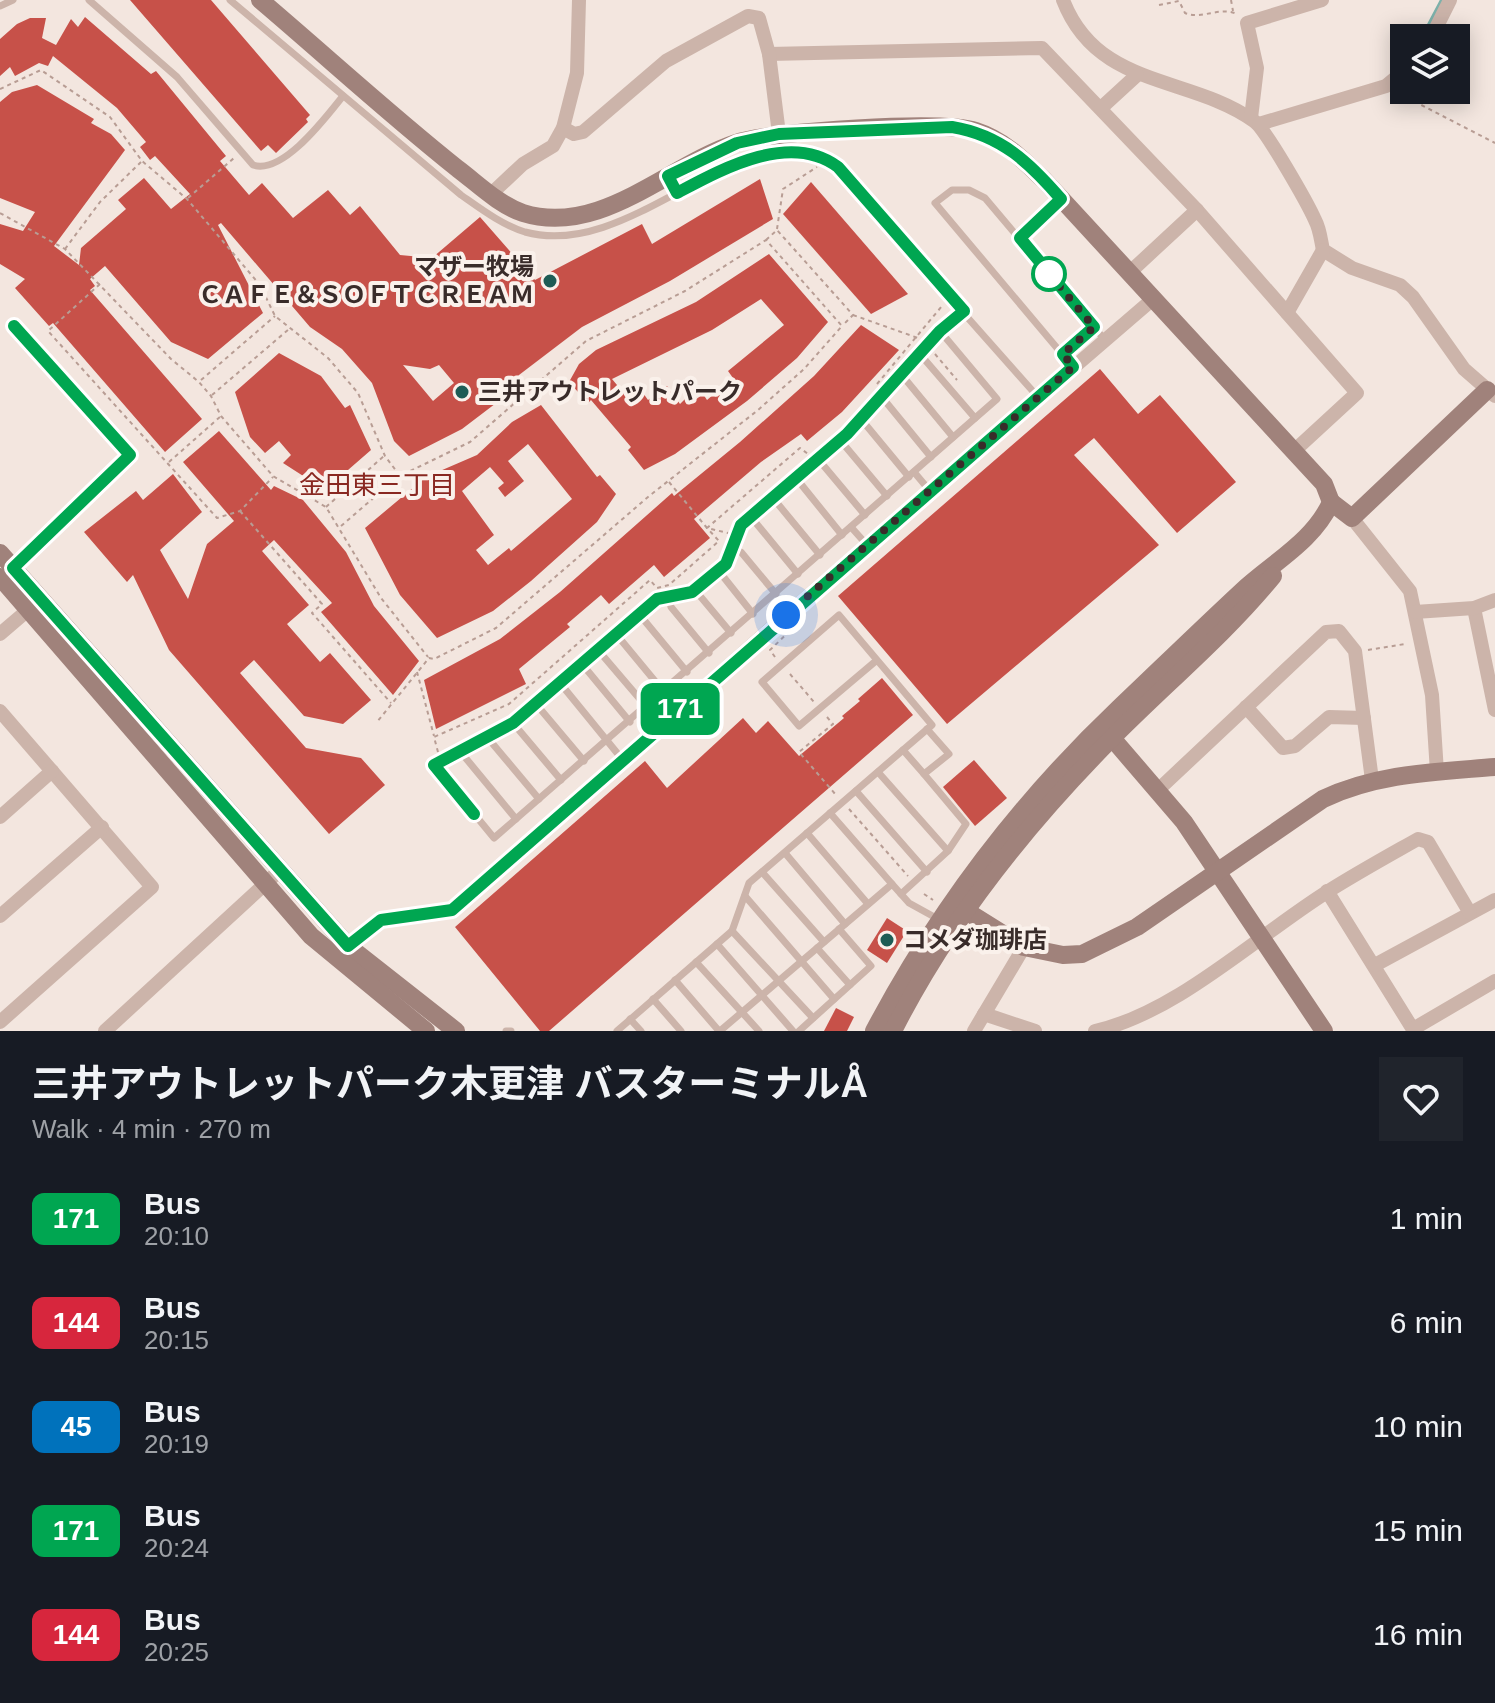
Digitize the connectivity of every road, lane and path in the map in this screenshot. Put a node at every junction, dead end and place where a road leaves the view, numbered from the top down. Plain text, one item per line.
1 (13, 0) edge
2 (89, 0) edge
3 (230, 0) edge
4 (260, 0) edge
5 (579, 0) edge
6 (1063, 0) edge
7 (1231, 0) edge
8 (1322, 0) edge
9 (1450, 0) edge
10 (1159, 5) dead end
11 (0, 6) edge
12 (1233, 11) junction
13 (1247, 23) junction
14 (1438, 24) edge
15 (769, 54) junction
16 (1137, 75) junction
17 (1390, 83) edge
18 (1386, 86) junction
19 (0, 89) edge
20 (343, 96) junction
21 (1101, 108) junction
22 (1255, 121) junction
23 (563, 128) junction
24 (779, 134) junction
25 (1495, 143) edge
26 (234, 158) dead end
27 (142, 161) junction
28 (822, 166) dead end
29 (668, 176) junction
30 (677, 193) junction
31 (491, 194) junction
32 (187, 199) junction
33 (1061, 199) junction
34 (1197, 210) junction
35 (0, 213) edge
36 (777, 230) junction
37 (1020, 238) junction
38 (766, 240) junction
39 (65, 249) junction
40 (1323, 250) junction
41 (1129, 273) junction
42 (101, 283) junction
43 (1153, 299) junction
44 (945, 303) dead end
45 (964, 311) junction
46 (1287, 313) junction
47 (853, 315) junction
48 (275, 316) junction
49 (14, 326) dead end
50 (842, 326) junction
51 (1094, 327) junction
52 (289, 329) junction
53 (940, 331) junction
54 (918, 338) junction
55 (923, 339) dead end
56 (1105, 340) junction
57 (919, 353) junction
58 (1063, 354) junction
59 (1073, 367) junction
60 (901, 374) junction
61 (199, 382) junction
62 (871, 391) dead end
63 (1491, 393) edge
64 (211, 396) junction
65 (881, 396) junction
66 (1038, 397) junction
67 (221, 416) junction
68 (975, 418) junction
69 (861, 419) junction
70 (953, 437) junction
71 (840, 440) junction
72 (816, 447) dead end
73 (1294, 451) junction
74 (385, 456) junction
75 (931, 457) junction
76 (818, 459) junction
77 (168, 463) junction
78 (911, 474) junction
79 (273, 476) junction
80 (400, 476) junction
81 (796, 478) junction
82 (668, 480) junction
83 (930, 491) junction
84 (887, 496) junction
85 (773, 498) junction
86 (1331, 502) junction
87 (326, 507) junction
88 (240, 511) junction
89 (865, 515) junction
90 (751, 517) junction
91 (1352, 518) junction
92 (341, 526) junction
93 (851, 527) junction
94 (707, 528) junction
95 (733, 534) dead end
96 (842, 535) junction
97 (1300, 543) junction
98 (867, 545) junction
99 (732, 549) junction
100 (0, 553) edge
101 (820, 555) junction
102 (718, 570) junction
103 (6, 573) edge
104 (798, 574) junction
105 (695, 590) junction
106 (776, 594) junction
107 (669, 596) junction
108 (1495, 600) edge
109 (763, 605) junction
110 (1474, 608) junction
111 (28, 610) junction
112 (1415, 612) junction
113 (639, 614) junction
114 (753, 614) junction
115 (785, 623) junction
116 (731, 633) junction
117 (0, 634) edge
118 (616, 634) junction
119 (1421, 642) junction
120 (598, 650) junction
121 (1355, 651) junction
122 (709, 653) junction
123 (429, 658) junction
124 (776, 658) dead end
125 (877, 660) junction
126 (582, 664) junction
127 (787, 671) dead end
128 (417, 672) junction
129 (687, 672) junction
130 (560, 683) junction
131 (664, 692) junction
132 (815, 703) dead end
133 (391, 704) junction
134 (536, 704) junction
135 (1246, 707) junction
136 (647, 708) junction
137 (1495, 710) edge
138 (0, 711) edge
139 (824, 714) dead end
140 (1364, 718) junction
141 (377, 722) dead end
142 (630, 722) junction
143 (513, 723) junction
144 (662, 725) junction
145 (927, 729) junction
146 (434, 737) junction
147 (487, 737) junction
148 (1112, 738) junction
149 (607, 741) junction
150 (459, 750) junction
151 (903, 750) junction
152 (438, 753) dead end
153 (622, 760) junction
154 (584, 761) junction
155 (1495, 767) edge
156 (52, 771) junction
157 (878, 772) junction
158 (1437, 772) junction
159 (924, 774) junction
160 (561, 780) junction
161 (1372, 780) junction
162 (1158, 790) junction
163 (856, 791) junction
164 (837, 796) dead end
165 (539, 799) junction
166 (849, 809) dead end
167 (830, 813) junction
168 (0, 817) edge
169 (516, 819) junction
170 (102, 827) junction
171 (807, 833) junction
172 (948, 851) junction
173 (785, 853) junction
174 (1217, 870) junction
175 (279, 871) junction
176 (762, 872) junction
177 (927, 872) junction
178 (909, 876) dead end
179 (892, 884) junction
180 (264, 885) junction
181 (1327, 891) junction
182 (901, 894) junction
183 (924, 894) dead end
184 (745, 896) junction
185 (1495, 900) edge
186 (868, 904) junction
187 (938, 911) junction
188 (966, 911) junction
189 (1470, 913) junction
190 (0, 916) edge
191 (842, 926) junction
192 (732, 931) junction
193 (1262, 938) junction
194 (717, 944) junction
195 (821, 945) junction
196 (348, 946) junction
197 (1024, 947) junction
198 (802, 961) junction
199 (696, 962) junction
200 (1375, 965) junction
201 (675, 980) junction
202 (779, 980) junction
203 (1495, 981) edge
204 (850, 985) junction
205 (761, 996) junction
206 (653, 999) junction
207 (834, 999) junction
208 (742, 1012) junction
209 (984, 1014) junction
210 (813, 1018) junction
211 (630, 1019) junction
212 (0, 1022) edge
213 (1124, 1023) junction
214 (1414, 1030) edge
215 (105, 1031) edge
216 (426, 1031) edge
217 (456, 1031) edge
218 (617, 1031) edge
219 (641, 1031) edge
220 (681, 1031) edge
221 (720, 1031) edge
222 (759, 1031) edge
223 (793, 1031) edge
224 (799, 1031) edge
225 (874, 1031) edge
226 (893, 1031) edge
227 (974, 1031) edge
228 (1035, 1031) edge
229 (1095, 1031) edge
230 (1138, 1031) edge
231 (1324, 1031) edge

1 - 11 lane
2 - 20 lane
3 - 20 lane
4 - 31 street
5 - 23 street
6 - 16 street
7 - 12 path
8 - 13 street
9 - 14 street
10 - 12 path
12 - 13 path
13 - 22 street
15 - 21 street
15 - 23 street
15 - 24 street
16 - 21 street
16 - 22 street
17 - 18 street
18 - 22 street
18 - 25 path
19 - 27 path
20 - 30 lane
21 - 34 street
22 - 40 street
23 - 31 street
24 - 29 street
24 - 33 street
26 - 32 path
27 - 32 path
27 - 39 path
28 - 36 path
29 - 30 lane
29 - 31 street
30 - 45 lane
32 - 48 path
33 - 37 lane
33 - 41 street
34 - 41 street
34 - 46 street
35 - 39 path
36 - 38 path
36 - 47 path
37 - 51 lane
37 - 58 lane
38 - 50 path
38 - 80 path
39 - 42 path
40 - 46 street
40 - 63 street
41 - 43 street
42 - 61 path
42 - 77 path
43 - 56 street
43 - 73 street
44 - 54 path
45 - 53 lane
45 - 66 lane
46 - 73 street
47 - 50 path
47 - 54 path
48 - 52 path
48 - 61 path
49 - 103 lane
50 - 82 path
51 - 56 lane
51 - 58 lane
52 - 64 path
52 - 74 path
53 - 57 lane
53 - 68 lane
54 - 55 path
54 - 62 path
56 - 59 street
57 - 60 lane
57 - 68 lane
58 - 59 lane
59 - 66 street
60 - 65 lane
60 - 70 lane
61 - 64 path
63 - 91 street
64 - 67 path
65 - 69 lane
65 - 75 lane
66 - 83 street
67 - 77 path
67 - 79 path
68 - 70 lane
69 - 71 lane
69 - 78 lane
70 - 75 lane
71 - 76 lane
71 - 84 lane
72 - 94 path
73 - 86 street
74 - 80 path
74 - 87 path
75 - 78 lane
76 - 81 lane
76 - 89 lane
77 - 88 path
78 - 83 lane
78 - 84 lane
79 - 87 path
79 - 88 path
80 - 92 path
81 - 85 lane
81 - 96 lane
82 - 94 path
82 - 123 path
83 - 98 street
84 - 89 lane
85 - 90 lane
85 - 101 lane
86 - 91 street
86 - 97 street
87 - 92 path
88 - 133 path
89 - 93 lane
90 - 99 lane
90 - 104 lane
91 - 112 street
92 - 123 path
93 - 96 lane
93 - 98 lane
94 - 95 path
94 - 146 path
96 - 101 lane
97 - 148 street
97 - 187 street
98 - 115 street
99 - 102 lane
99 - 106 lane
100 - 103 street
101 - 104 lane
102 - 105 lane
102 - 114 lane
103 - 111 street
103 - 175 street
104 - 106 lane
105 - 107 lane
105 - 116 lane
106 - 109 lane
107 - 113 lane
107 - 122 lane
108 - 110 street
109 - 114 lane
109 - 115 lane
110 - 112 street
110 - 137 street
111 - 117 street
111 - 180 street
112 - 119 street
113 - 118 lane
113 - 129 lane
114 - 116 lane
115 - 124 path
115 - 144 street
116 - 122 lane
118 - 120 lane
118 - 131 lane
119 - 121 path
119 - 158 street
120 - 126 lane
120 - 136 lane
121 - 135 street
121 - 140 street
122 - 129 lane
123 - 128 path
125 - 125 lane
125 - 145 lane
126 - 130 lane
126 - 142 lane
127 - 132 path
128 - 133 path
128 - 146 path
129 - 131 lane
130 - 134 lane
130 - 149 lane
131 - 136 lane
133 - 141 path
134 - 143 lane
134 - 154 lane
135 - 140 street
135 - 162 street
136 - 142 lane
136 - 144 lane
138 - 156 street
139 - 164 path
140 - 161 street
142 - 149 lane
143 - 147 lane
143 - 160 lane
144 - 153 street
145 - 151 lane
145 - 159 lane
146 - 152 path
147 - 150 lane
147 - 165 lane
148 - 162 street
148 - 188 street
149 - 153 lane
149 - 154 lane
150 - 169 lane
150 - 169 lane
151 - 157 lane
151 - 159 lane
153 - 196 street
154 - 160 lane
155 - 158 street
156 - 168 street
156 - 170 street
157 - 163 lane
157 - 172 lane
158 - 161 street
159 - 172 lane
160 - 165 lane
161 - 174 street
162 - 174 street
163 - 167 lane
163 - 177 lane
165 - 169 lane
166 - 178 path
167 - 171 lane
167 - 179 lane
170 - 190 street
170 - 212 street
171 - 173 lane
171 - 186 lane
172 - 177 lane
173 - 176 lane
173 - 191 lane
174 - 193 street
174 - 197 street
175 - 180 street
175 - 196 street
176 - 184 lane
176 - 195 lane
177 - 182 lane
179 - 182 lane
179 - 186 lane
180 - 215 street
180 - 216 street
181 - 189 street
181 - 193 street
181 - 200 street
182 - 187 lane
183 - 187 path
184 - 192 lane
184 - 198 lane
185 - 189 street
186 - 191 lane
187 - 225 street
188 - 197 street
188 - 226 street
189 - 200 street
191 - 195 lane
191 - 204 lane
192 - 194 lane
192 - 202 lane
193 - 213 street
193 - 231 street
194 - 199 lane
194 - 205 lane
195 - 198 lane
195 - 204 lane
196 - 217 street
197 - 209 street
198 - 202 lane
198 - 207 lane
199 - 201 lane
199 - 208 lane
200 - 214 street
201 - 206 lane
201 - 221 lane
202 - 205 lane
202 - 210 lane
203 - 214 street
204 - 207 lane
205 - 208 lane
205 - 223 lane
206 - 211 lane
206 - 220 lane
207 - 210 lane
208 - 221 lane
208 - 222 lane
209 - 227 street
209 - 228 street
210 - 224 lane
211 - 218 lane
211 - 219 lane
213 - 229 street
213 - 230 street

